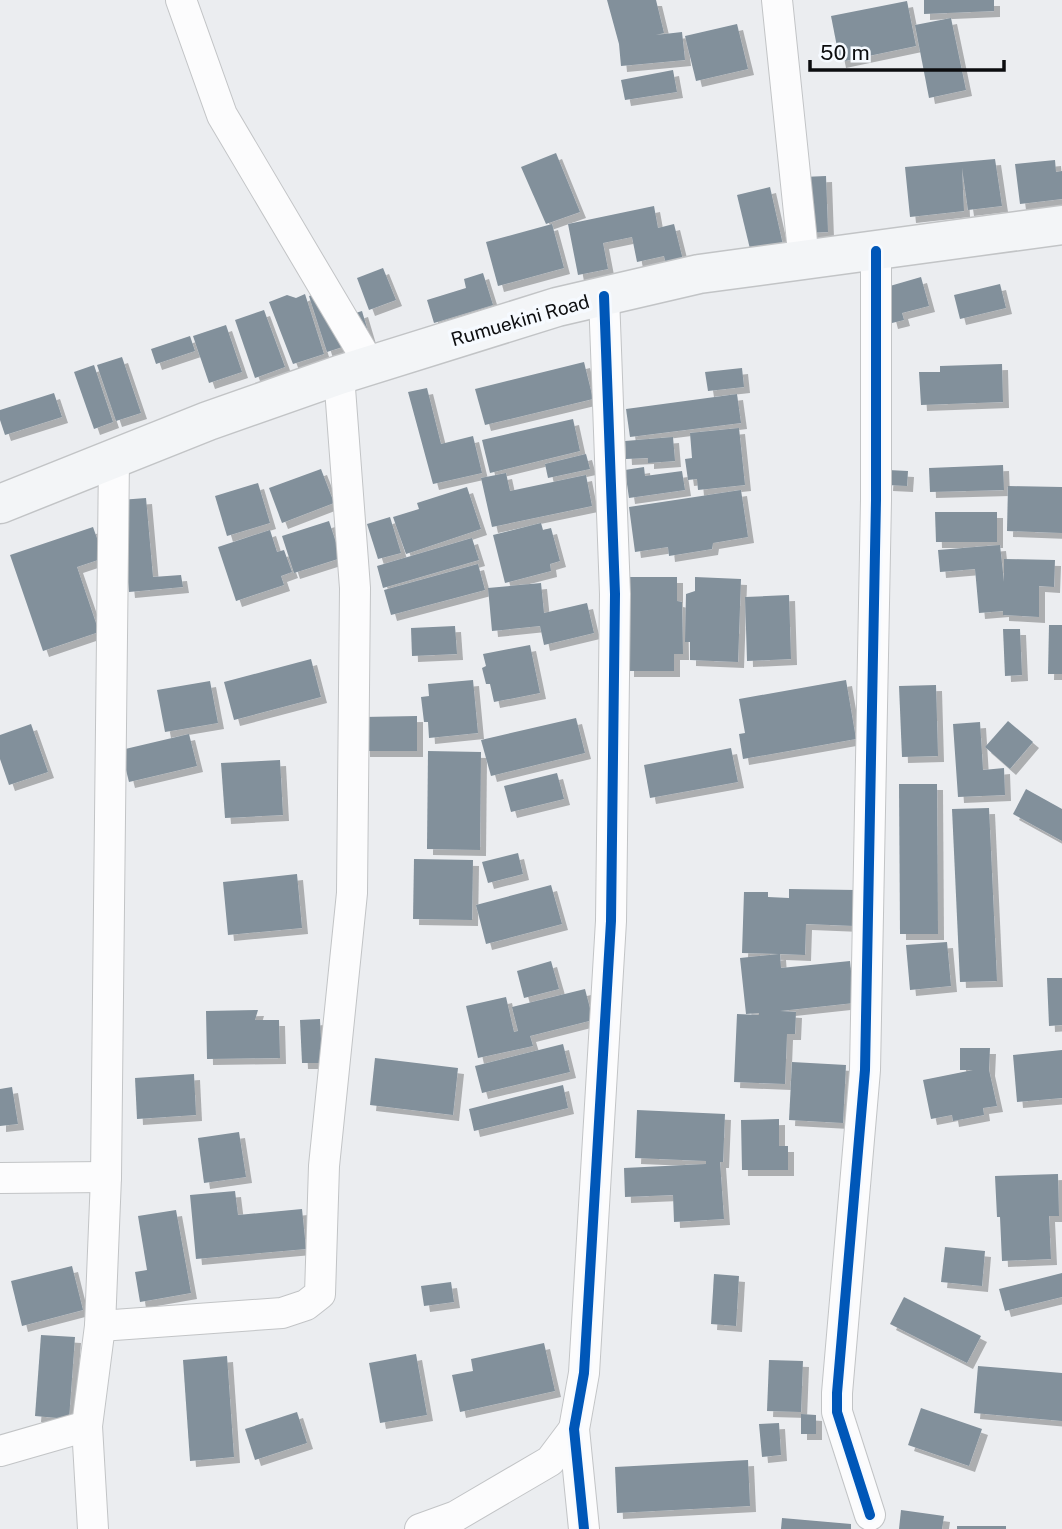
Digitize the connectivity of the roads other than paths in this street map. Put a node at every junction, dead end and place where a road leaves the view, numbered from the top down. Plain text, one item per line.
1 (181, 0) edge
2 (777, 0) edge
3 (1062, 225) edge
4 (876, 251) junction
5 (804, 261) junction
6 (604, 296) junction
7 (354, 370) junction
8 (114, 458) junction
9 (0, 504) edge
10 (106, 1177) junction
11 (0, 1178) edge
12 (100, 1326) junction
13 (87, 1426) junction
14 (575, 1430) junction
15 (0, 1451) edge
16 (870, 1515) dead end
17 (93, 1529) edge
18 (420, 1529) edge
19 (584, 1529) edge

1 - 7 street
2 - 5 street
3 - 4 street, Rumuekini Road
4 - 5 street, Rumuekini Road
4 - 16 street
5 - 6 street, Rumuekini Road
6 - 7 street, Rumuekini Road
6 - 14 street
7 - 8 street, Rumuekini Road
7 - 12 street
8 - 9 street, Rumuekini Road
8 - 10 street
10 - 11 street
10 - 12 street
12 - 13 street
13 - 15 street
13 - 17 street
14 - 18 street
14 - 19 street

